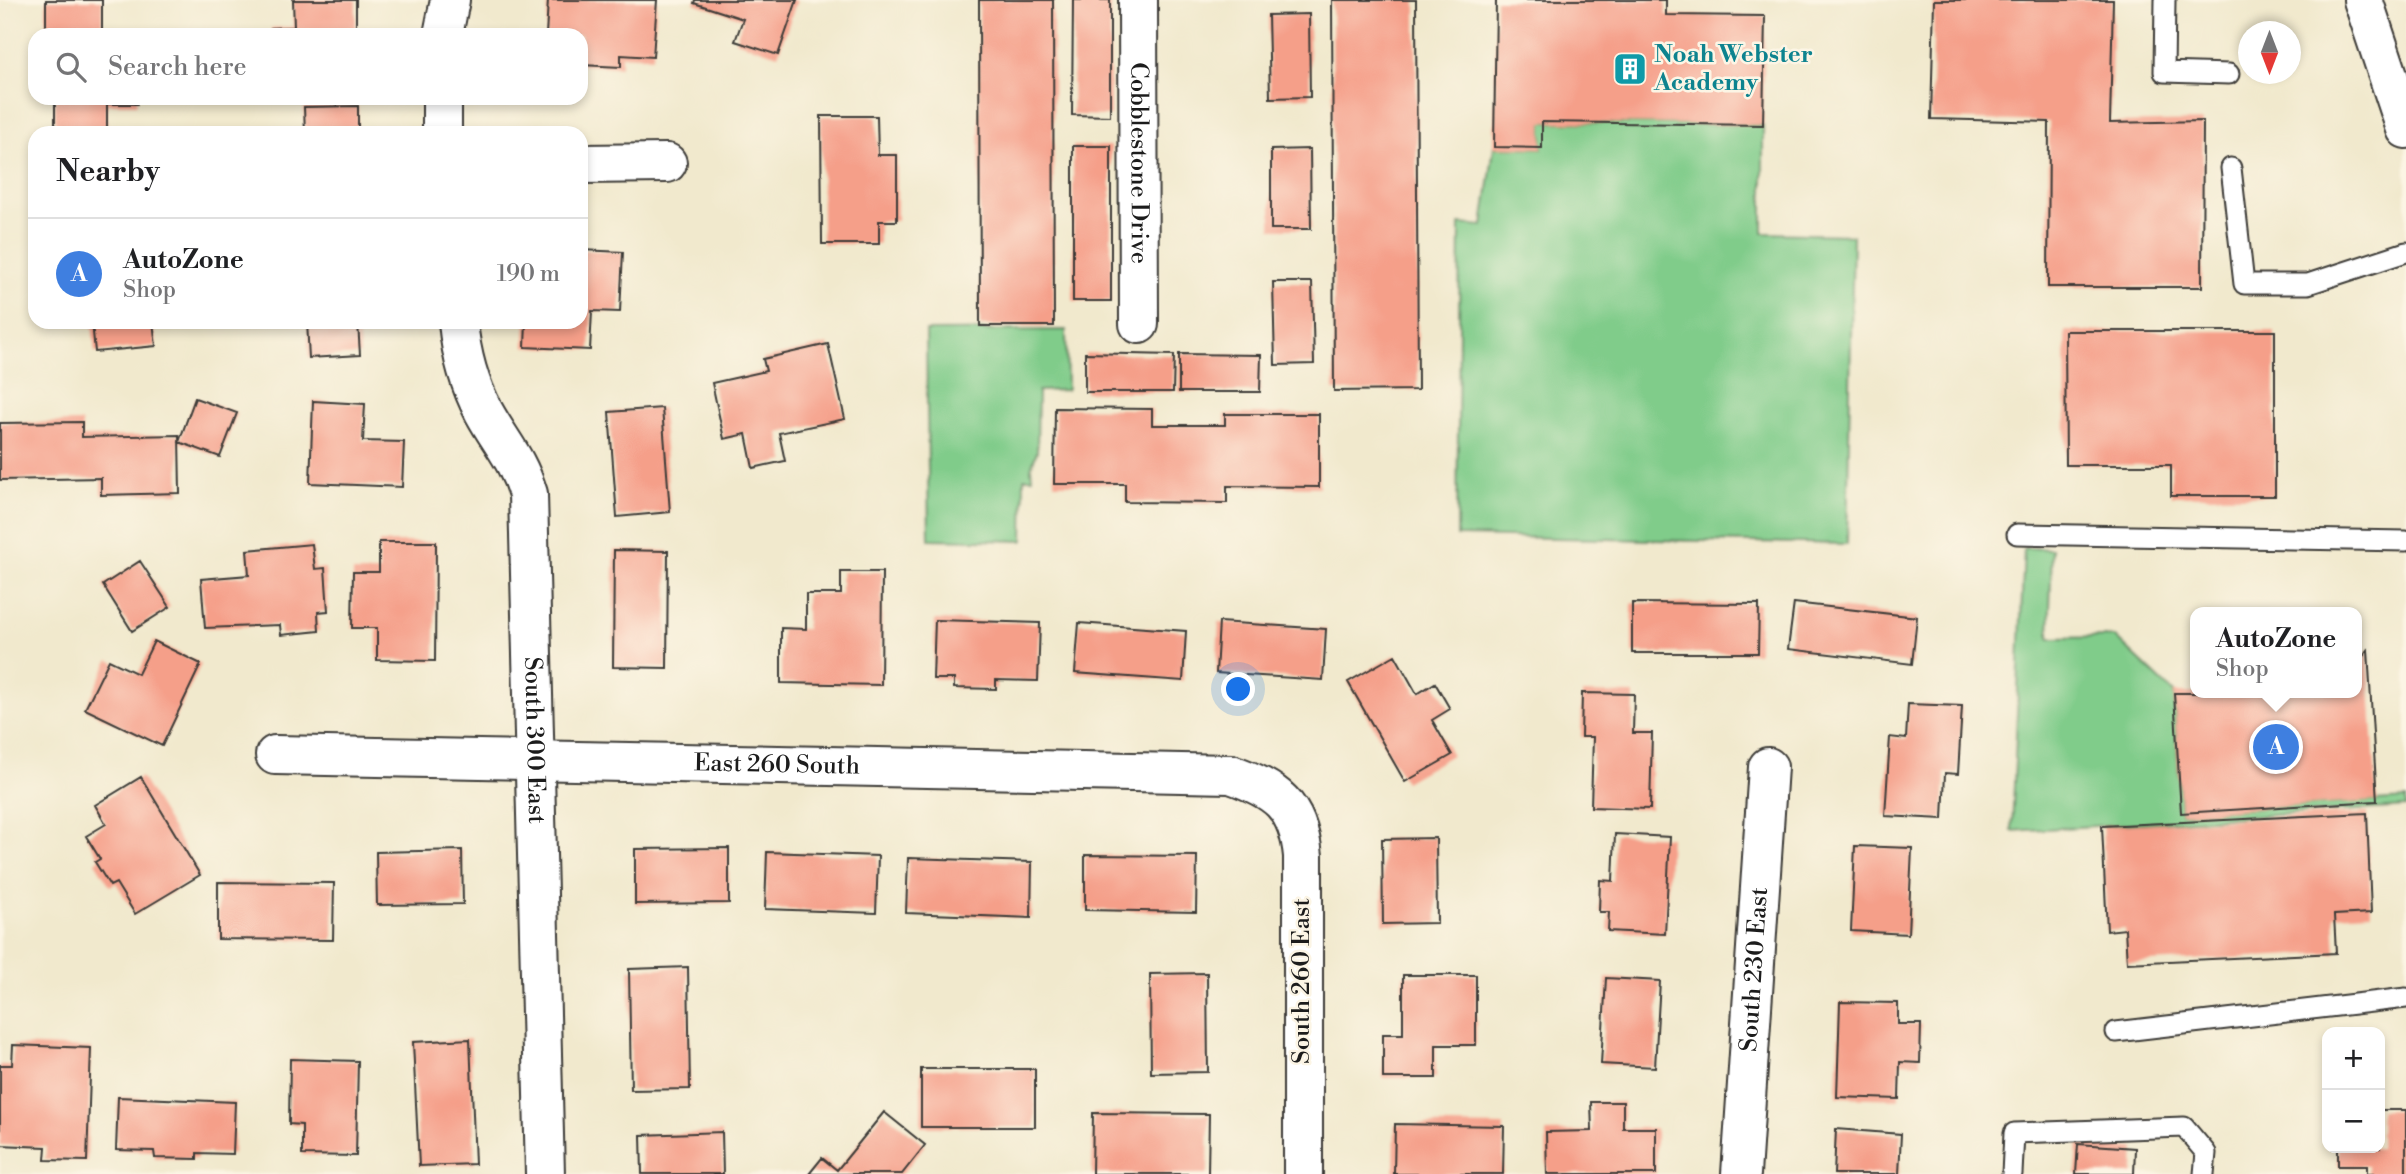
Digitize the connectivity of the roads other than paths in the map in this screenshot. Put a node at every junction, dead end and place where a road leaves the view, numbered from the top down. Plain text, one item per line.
1 (450, 0) edge
2 (1138, 0) edge
3 (2165, 0) edge
4 (2363, 0) edge
5 (444, 28) edge
6 (2229, 74) dead end
7 (442, 105) edge
8 (442, 126) edge
9 (2406, 129) edge
10 (667, 163) dead end
11 (588, 164) edge
12 (2231, 168) dead end
13 (2406, 252) edge
14 (1139, 324) dead end
15 (459, 329) edge
16 (2017, 534) dead end
17 (2406, 541) edge
18 (275, 755) dead end
19 (535, 761) junction
20 (1768, 767) dead end
21 (1276, 795) joint
22 (2406, 998) edge
23 (2116, 1032) dead end
24 (545, 1174) edge
25 (1303, 1174) edge
26 (1741, 1174) edge
27 (2012, 1174) edge
28 (2204, 1174) edge

1 - 5 street
2 - 14 street, Cobblestone Drive
3 - 6 lane
4 - 9 street
7 - 8 street
10 - 11 street
12 - 13 lane
15 - 19 street, South 300 East
16 - 17 lane
18 - 19 street, East 260 South
19 - 21 street, East 260 South
19 - 24 street, South 300 East
20 - 26 street, South 230 East
21 - 25 street, South 260 East
22 - 23 lane
27 - 28 lane

